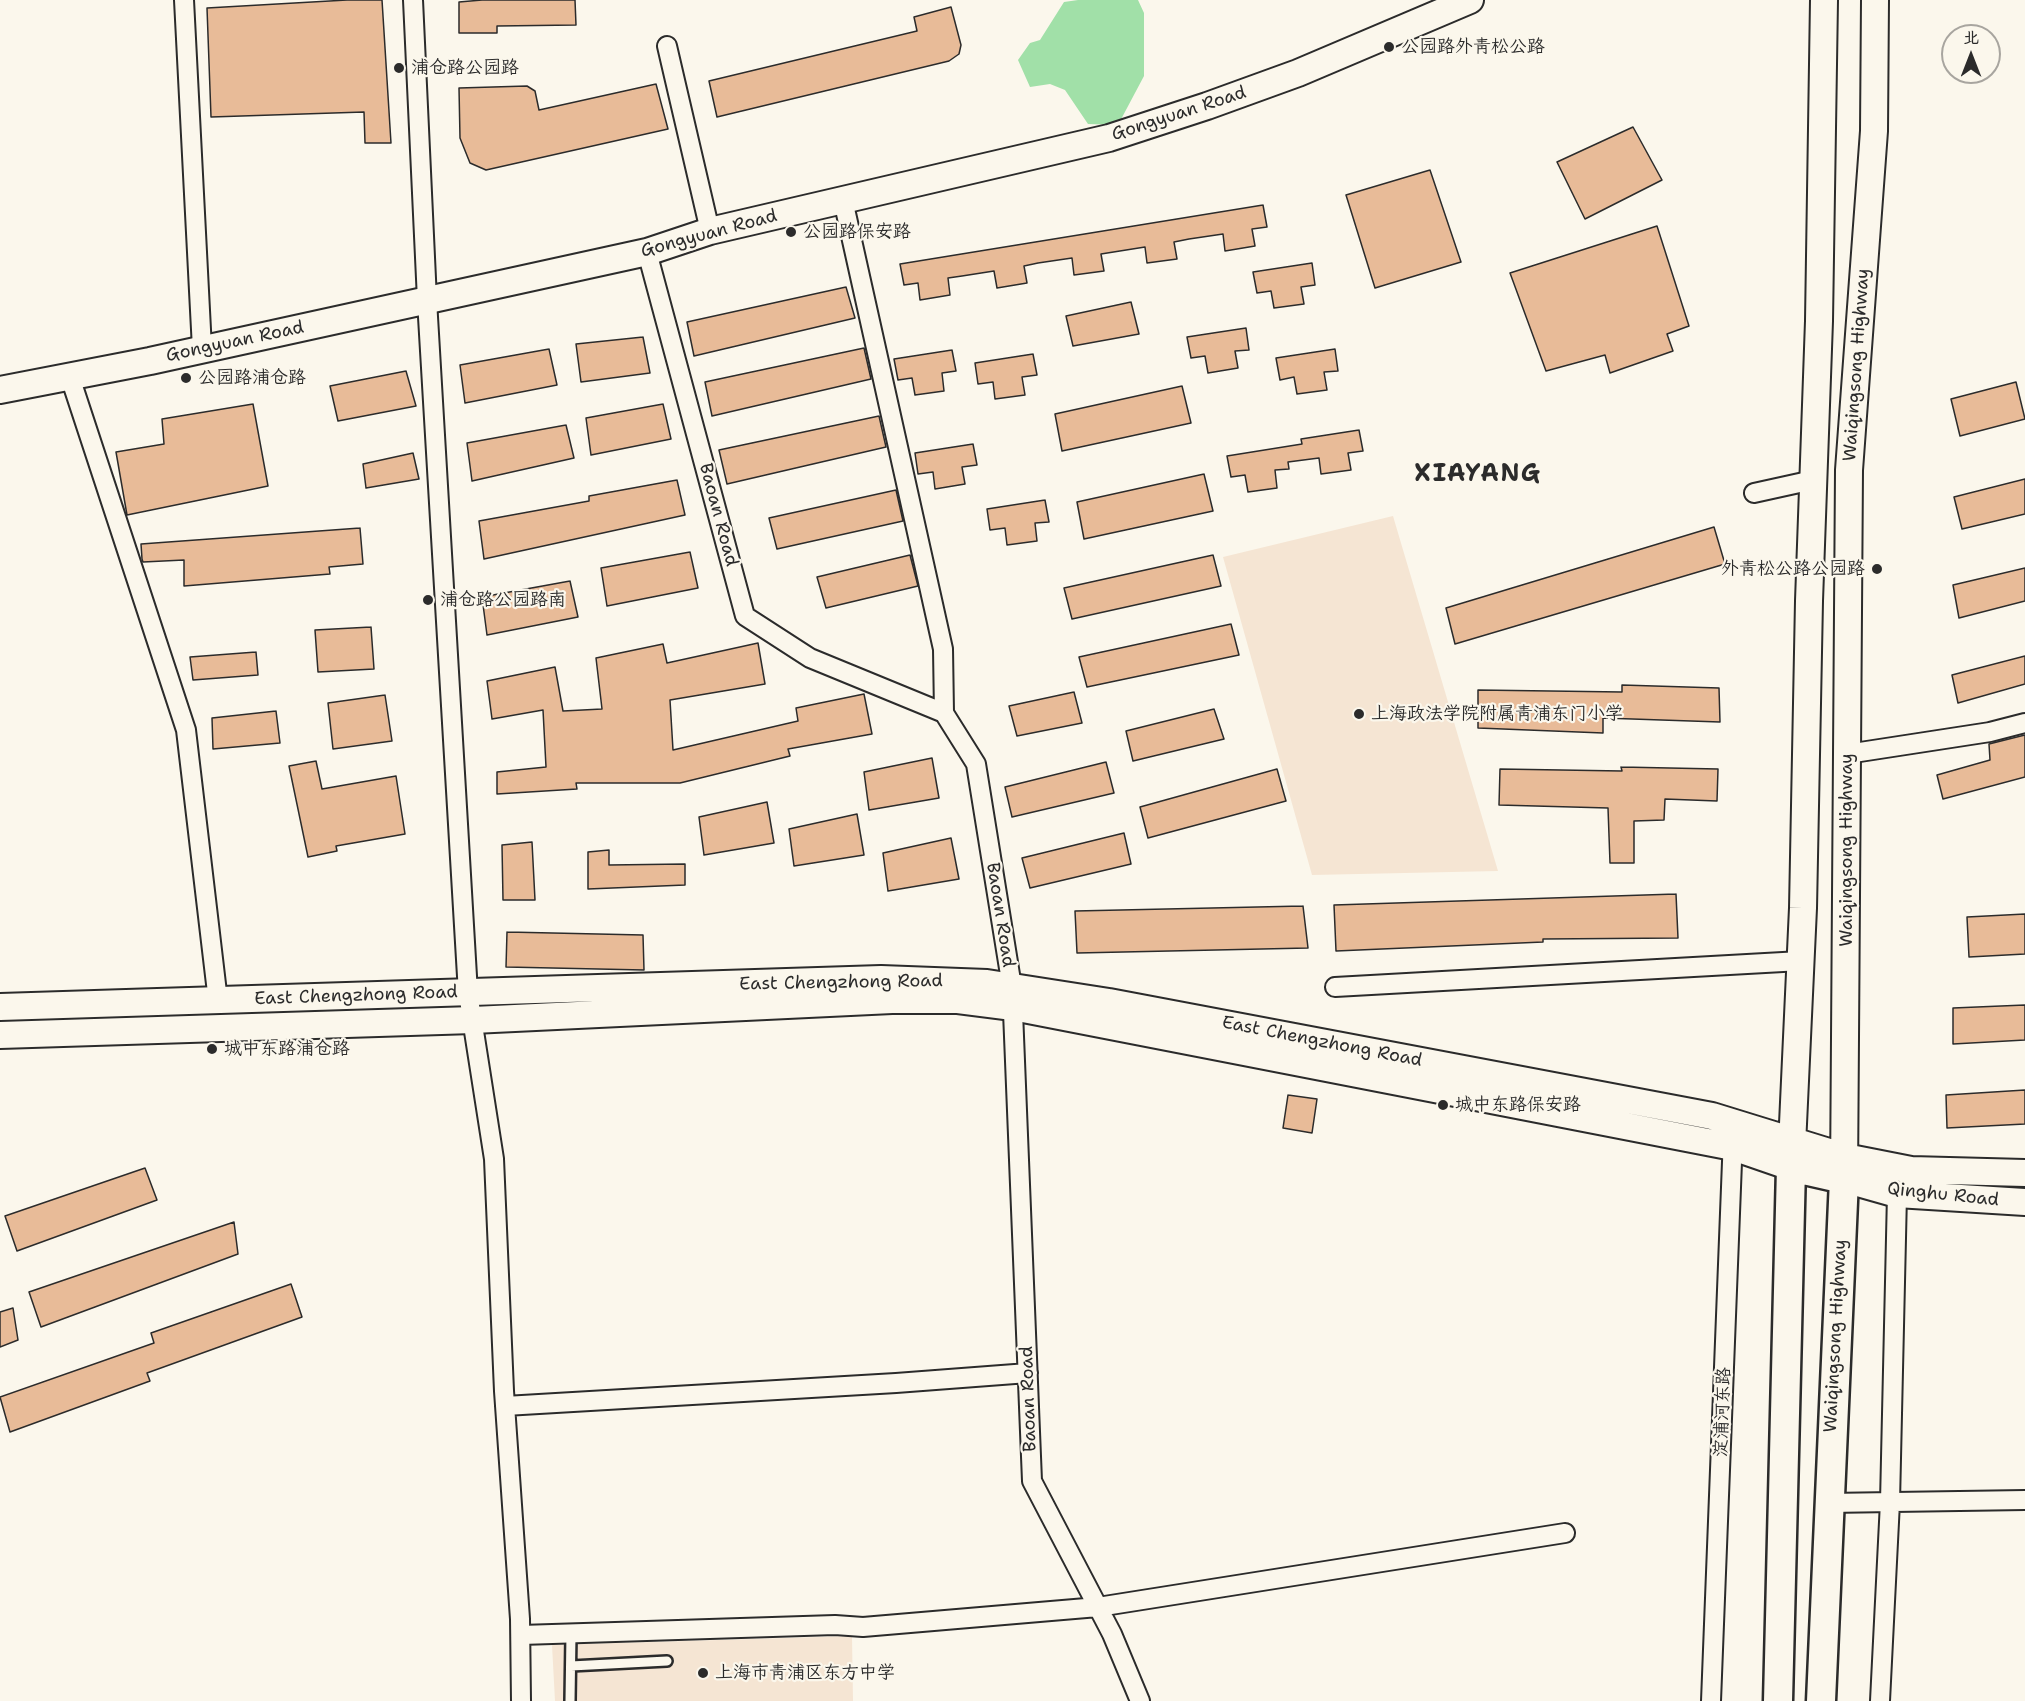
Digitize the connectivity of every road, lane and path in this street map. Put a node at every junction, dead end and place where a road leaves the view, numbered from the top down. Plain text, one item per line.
1 (184, 0) edge
2 (413, 0) edge
3 (1470, 0) edge
4 (1824, 0) edge
5 (1875, 0) edge
6 (666, 46) dead end
7 (843, 200) junction
8 (710, 231) junction
9 (647, 252) junction
10 (427, 300) junction
11 (202, 349) junction
12 (70, 376) junction
13 (0, 390) edge
14 (1814, 480) junction
15 (1754, 493) dead end
16 (944, 713) junction
17 (2025, 723) edge
18 (1847, 754) junction
19 (1801, 961) junction
20 (1335, 987) dead end
21 (468, 993) junction
22 (1012, 997) junction
23 (218, 1001) junction
24 (0, 1007) edge
25 (472, 1020) junction
26 (0, 1035) edge
27 (1733, 1135) junction
28 (1791, 1154) junction
29 (1844, 1168) junction
30 (2025, 1173) edge
31 (1897, 1194) junction
32 (2025, 1203) edge
33 (1028, 1373) junction
34 (505, 1406) junction
35 (2025, 1500) edge
36 (1890, 1502) junction
37 (1828, 1503) junction
38 (1565, 1533) dead end
39 (1098, 1606) junction
40 (571, 1634) junction
41 (521, 1635) junction
42 (667, 1661) dead end
43 (571, 1665) junction
44 (521, 1701) edge
45 (570, 1701) edge
46 (1140, 1701) edge
47 (1712, 1701) edge
48 (1778, 1701) edge
49 (1821, 1701) edge
50 (1880, 1701) edge

1 - 11 street
2 - 10 street
3 - 7 main road, Gongyuan Road
4 - 14 main road, Waiqingsong Highway
5 - 18 main road, Waiqingsong Highway
6 - 8 street
7 - 8 main road, Gongyuan Road
7 - 16 street
8 - 9 main road, Gongyuan Road
9 - 10 main road, Gongyuan Road
9 - 16 street, Baoan Road
10 - 11 main road, Gongyuan Road
10 - 21 street
11 - 12 main road, Gongyuan Road
12 - 13 main road, Gongyuan Road
12 - 23 street
14 - 15 street
14 - 19 main road, Waiqingsong Highway
16 - 22 street, Baoan Road
17 - 18 street
18 - 29 main road, Waiqingsong Highway
19 - 20 street
19 - 28 main road, Waiqingsong Highway
21 - 22 main road, East Chengzhong Road
21 - 23 main road, East Chengzhong Road
21 - 25 street
22 - 25 main road, East Chengzhong Road
22 - 27 main road, East Chengzhong Road
22 - 33 street, Baoan Road
23 - 24 main road, East Chengzhong Road
25 - 26 main road, East Chengzhong Road
25 - 34 street
27 - 28 main road, East Chengzhong Road
27 - 47 street, 淀浦河东路
28 - 29 main road, Qinghu Road
28 - 48 main road, Waiqingsong Highway
29 - 30 main road, Qinghu Road
29 - 31 main road, Qinghu Road
29 - 37 main road, Waiqingsong Highway
31 - 32 main road, Qinghu Road
31 - 36 street
33 - 34 street
33 - 39 street, Baoan Road
34 - 41 street
35 - 36 street
36 - 37 street
36 - 50 street
37 - 49 main road, Waiqingsong Highway
38 - 39 street
39 - 40 street
39 - 46 street, Baoan Road
40 - 41 street
40 - 43 lane
41 - 44 street
42 - 43 lane
43 - 45 lane

